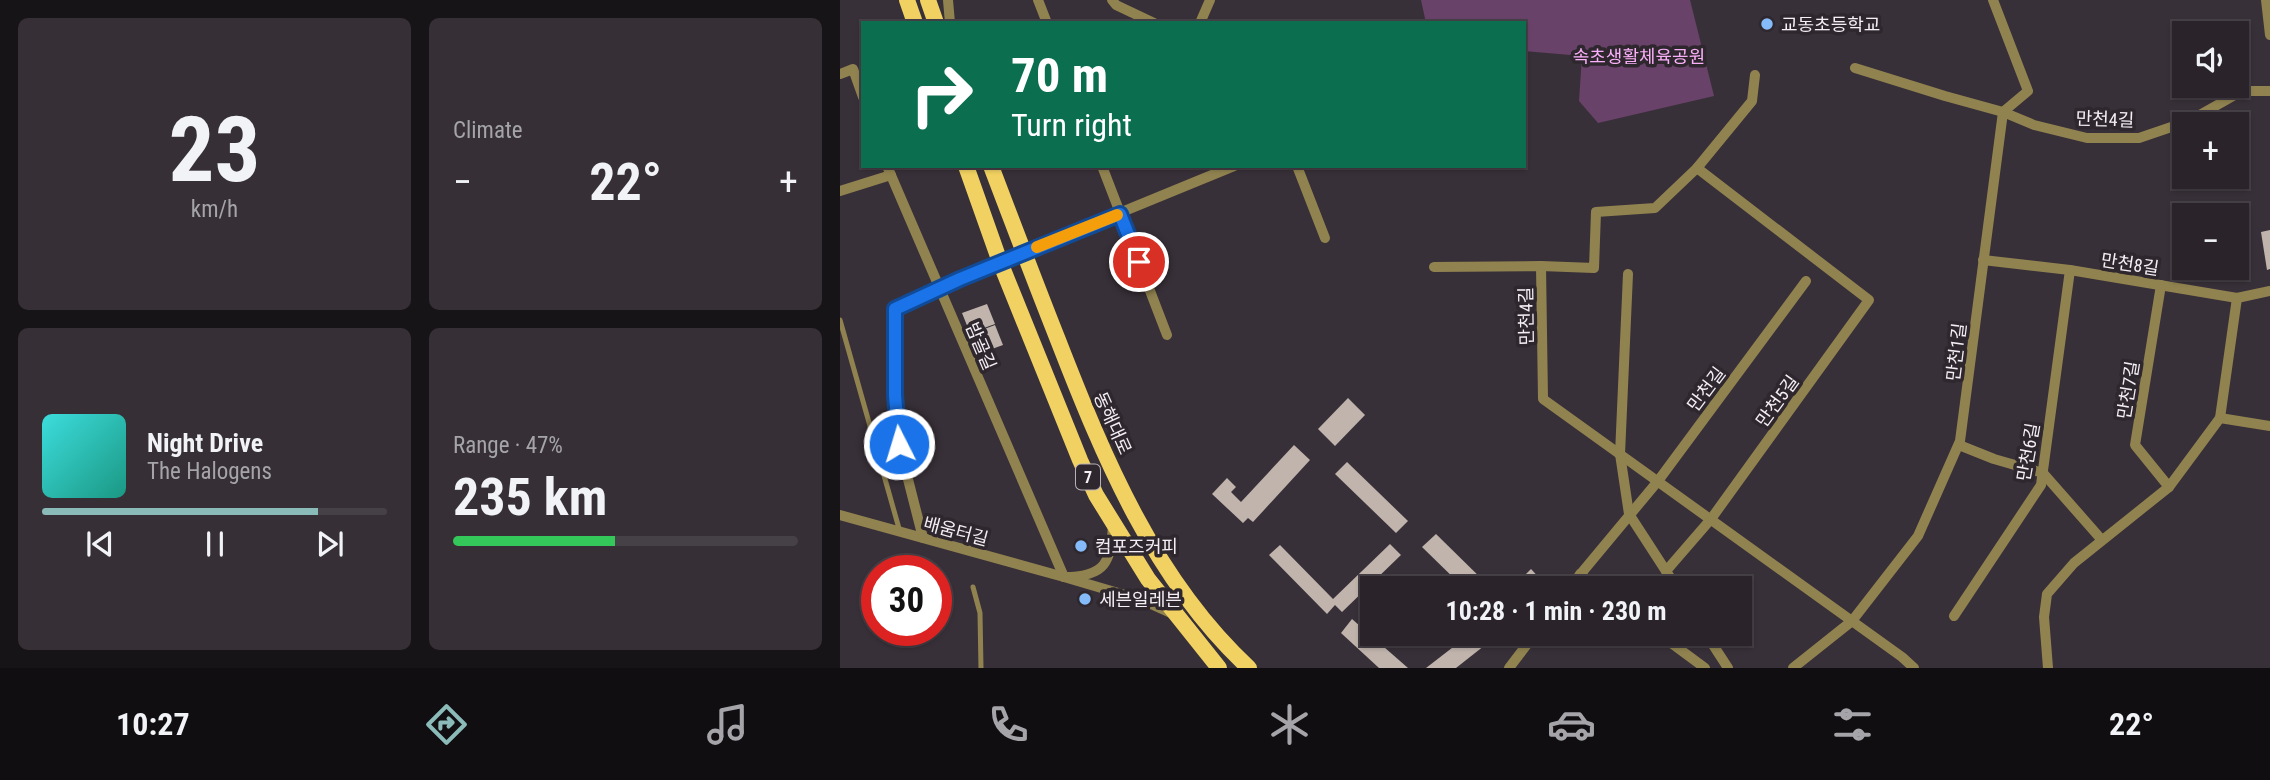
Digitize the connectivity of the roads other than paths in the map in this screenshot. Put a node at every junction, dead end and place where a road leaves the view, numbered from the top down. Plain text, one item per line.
1 (907, 0) edge
2 (928, 0) edge
3 (948, 0) edge
4 (1038, 0) edge
5 (1112, 0) edge
6 (1210, 0) edge
7 (1993, 0) edge
8 (2266, 0) edge
9 (914, 21) edge
10 (935, 21) edge
11 (950, 21) edge
12 (1046, 21) edge
13 (1150, 21) edge
14 (1201, 21) edge
15 (2270, 35) edge
16 (1855, 68) dead end
17 (840, 74) edge
18 (1755, 75) dead end
19 (861, 91) edge
20 (2270, 91) edge
21 (2003, 111) junction
22 (967, 168) edge
23 (992, 168) edge
24 (1102, 168) edge
25 (1298, 168) edge
26 (1697, 169) junction
27 (1213, 170) edge
28 (889, 171) edge
29 (840, 191) edge
30 (1120, 214) junction
31 (1325, 238) dead end
32 (1024, 253) junction
33 (1983, 260) junction
34 (1000, 262) junction
35 (1541, 266) junction
36 (1434, 267) dead end
37 (2070, 270) junction
38 (1628, 274) dead end
39 (1806, 281) dead end
40 (2161, 285) junction
41 (939, 288) junction
42 (2270, 291) edge
43 (2237, 298) junction
44 (840, 320) edge
45 (1167, 335) dead end
46 (2220, 418) junction
47 (2270, 426) edge
48 (1959, 445) junction
49 (1620, 454) junction
50 (2043, 473) junction
51 (1658, 481) junction
52 (2169, 487) junction
53 (1629, 514) junction
54 (840, 515) edge
55 (1711, 519) junction
56 (1113, 523) junction
57 (900, 532) junction
58 (923, 538) junction
59 (2101, 539) junction
60 (1666, 571) junction
61 (1580, 574) joint
62 (1583, 576) edge
63 (1669, 576) edge
64 (1064, 577) junction
65 (973, 587) dead end
66 (1176, 615) junction
67 (1954, 616) dead end
68 (1852, 621) junction
69 (1526, 646) edge
70 (1675, 646) edge
71 (1714, 646) edge
72 (1511, 667) edge
73 (981, 668) edge
74 (1219, 668) edge
75 (1249, 668) edge
76 (1705, 668) edge
77 (1728, 668) edge
78 (1793, 668) edge
79 (1914, 668) edge
80 (2048, 668) edge

1 - 9 main road
2 - 10 main road
3 - 11 street
4 - 12 street
5 - 13 street
6 - 14 street
7 - 21 street
8 - 15 street
16 - 21 street, 만천4길
17 - 19 street
18 - 26 street, 만천4길
20 - 21 street, 만천4길
21 - 33 street, 만천1길
22 - 34 main road, 7
23 - 32 main road, 동해대로 / 7
24 - 30 street
25 - 31 street
26 - 35 street, 만천4길
26 - 55 street, 만천5길
27 - 30 street
28 - 29 street, 밤골길
28 - 41 street, 밤골길
30 - 32 street
30 - 45 street
32 - 34 street
32 - 75 main road, 동해대로 / 7
33 - 37 street, 만천8길
33 - 48 street, 만천1길
34 - 41 street
34 - 56 main road, 7
35 - 36 street
35 - 49 street, 만천4길
37 - 40 street, 만천8길
37 - 50 street, 만천6길
38 - 49 street
39 - 51 street, 만천길
40 - 43 street, 만천8길
40 - 52 street, 만천7길
41 - 58 street
41 - 64 street, 밤골길
42 - 43 street, 만천8길
43 - 46 street
44 - 57 lane
46 - 47 street
46 - 52 street
48 - 50 street
48 - 68 street, 만천1길
49 - 51 street
49 - 53 street
50 - 59 street
50 - 67 street, 만천6길
51 - 53 street, 만천길
51 - 55 street
52 - 59 street
53 - 60 street
53 - 61 street, 만천길
54 - 57 street, 배움터길
55 - 60 street, 만천5길
55 - 68 street
56 - 64 street, 배움터길
56 - 66 main road, 7
57 - 58 street, 배움터길
58 - 64 street, 배움터길
59 - 80 street
60 - 63 street
61 - 62 street
64 - 66 street, 배움터길
65 - 73 lane
66 - 74 main road, 7
68 - 78 street, 만천1길
68 - 79 street
69 - 72 street
70 - 76 street
71 - 77 street

